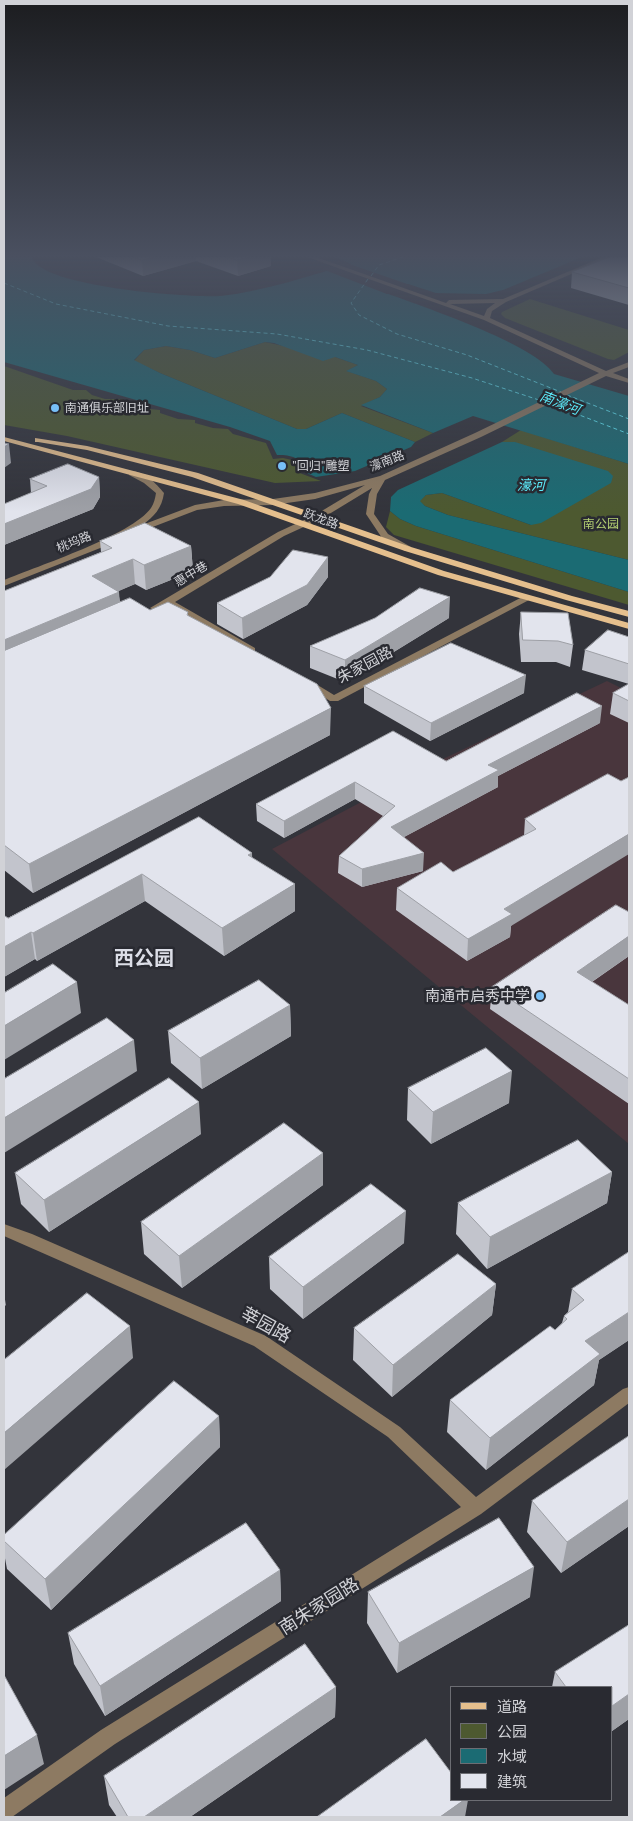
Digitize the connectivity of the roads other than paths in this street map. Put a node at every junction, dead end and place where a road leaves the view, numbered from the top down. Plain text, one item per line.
1 (537, 342) edge
2 (629, 364) edge
3 (607, 374) junction
4 (629, 381) edge
5 (4, 432) edge
6 (4, 439) edge
7 (118, 468) junction
8 (383, 478) junction
9 (241, 502) junction
10 (273, 502) junction
11 (318, 517) junction
12 (300, 524) junction
13 (98, 546) junction
14 (408, 549) junction
15 (4, 583) edge
16 (526, 598) junction
17 (169, 602) junction
18 (143, 613) edge
19 (629, 614) edge
20 (629, 626) edge
21 (260, 655) edge
22 (301, 679) edge
23 (4, 1230) edge
24 (629, 1394) edge
25 (475, 1508) junction
26 (4, 1810) edge

1 - 3 street
2 - 3 street, 濠南路
3 - 4 street
3 - 8 street, 濠南路
5 - 10 main road, 跃龙路
6 - 7 main road, 跃龙路
7 - 9 main road, 跃龙路
7 - 13 street
8 - 10 street, 濠南路
8 - 11 street, 惠中巷
8 - 14 street
9 - 10 street, 濠南路
9 - 12 main road, 跃龙路
9 - 13 street, 桃坞路
10 - 11 main road, 跃龙路
11 - 12 street, 惠中巷
11 - 14 main road, 跃龙路
12 - 16 main road, 跃龙路
12 - 17 street, 惠中巷
13 - 15 street, 桃坞路
14 - 19 main road, 跃龙路
16 - 20 main road, 跃龙路
16 - 22 street, 朱家园路
17 - 18 street, 惠中巷
17 - 21 street
23 - 25 street, 莘园路
24 - 25 street, 南朱家园路
25 - 26 street, 南朱家园路

